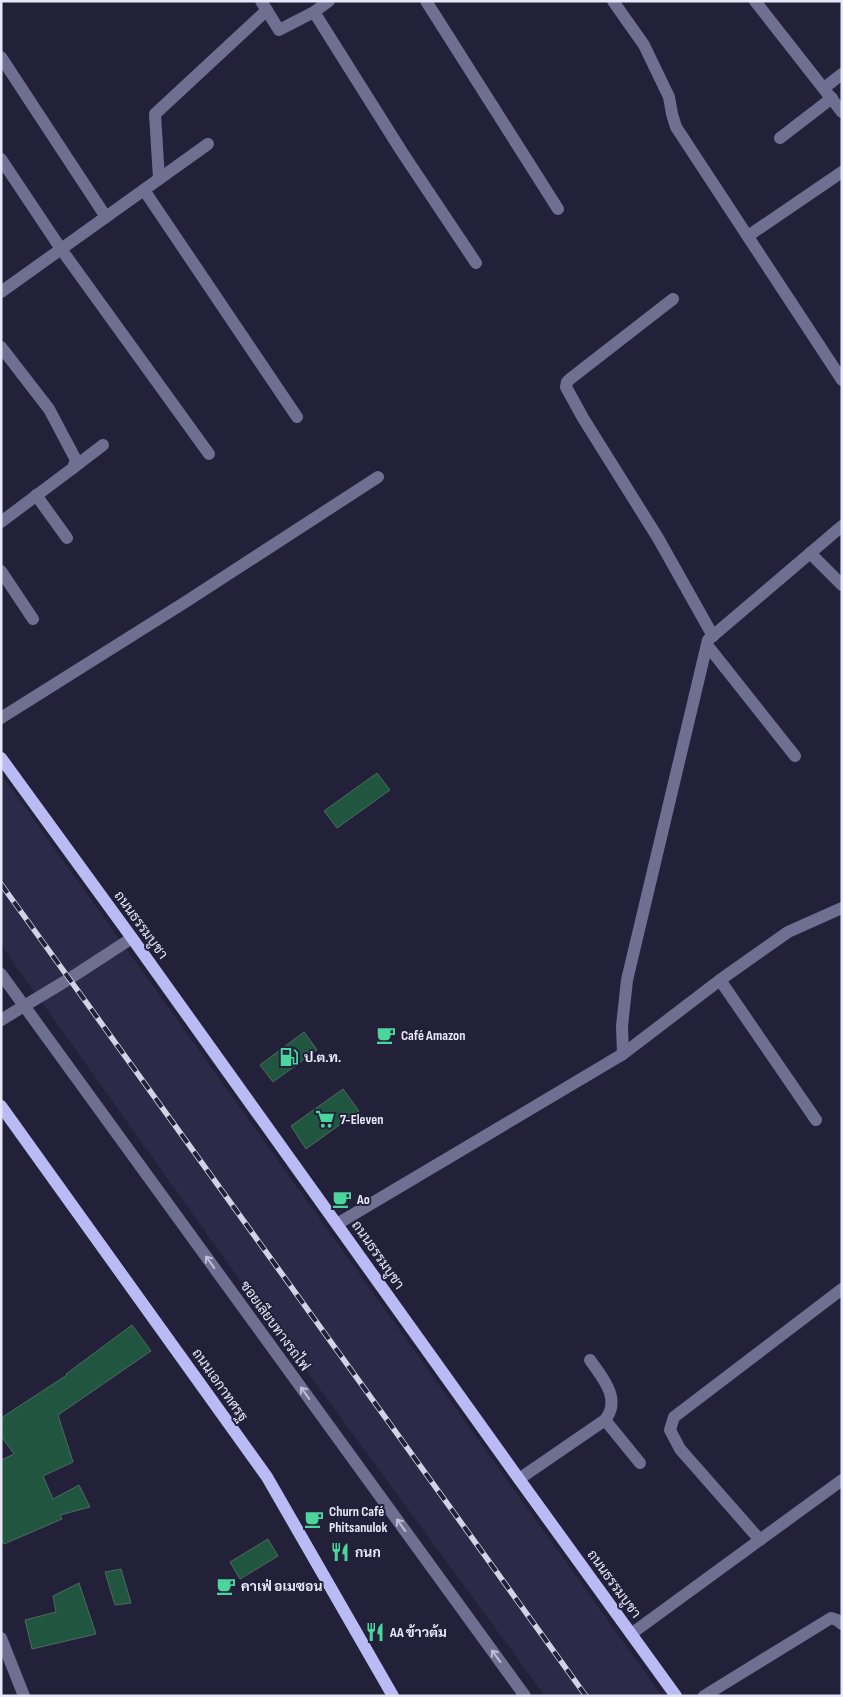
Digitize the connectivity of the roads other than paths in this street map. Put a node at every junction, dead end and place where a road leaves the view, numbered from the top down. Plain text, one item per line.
1 (329, 1) edge
2 (426, 1) edge
3 (613, 1) edge
4 (755, 1) edge
5 (264, 6) edge
6 (314, 12) junction
7 (1, 58) edge
8 (842, 74) edge
9 (824, 88) junction
10 (832, 98) junction
11 (842, 112) edge
12 (780, 138) dead end
13 (208, 144) dead end
14 (1, 159) edge
15 (842, 172) edge
16 (159, 179) junction
17 (144, 190) junction
18 (558, 209) dead end
19 (106, 217) junction
20 (748, 236) junction
21 (62, 249) junction
22 (476, 263) dead end
23 (1, 292) edge
24 (673, 299) dead end
25 (1, 346) edge
26 (842, 380) edge
27 (297, 417) dead end
28 (103, 445) dead end
29 (209, 454) dead end
30 (73, 468) junction
31 (378, 477) dead end
32 (36, 495) junction
33 (1, 522) edge
34 (842, 526) edge
35 (67, 538) dead end
36 (810, 553) junction
37 (1, 571) edge
38 (842, 585) edge
39 (33, 618) dead end
40 (710, 640) junction
41 (1, 718) edge
42 (795, 756) dead end
43 (1, 758) edge
44 (842, 908) edge
45 (132, 938) junction
46 (1, 974) edge
47 (720, 980) junction
48 (24, 1006) junction
49 (1, 1020) edge
50 (623, 1054) junction
51 (1, 1106) edge
52 (816, 1120) dead end
53 (337, 1224) junction
54 (842, 1289) edge
55 (590, 1360) dead end
56 (605, 1420) junction
57 (640, 1463) dead end
58 (519, 1479) junction
59 (842, 1480) edge
60 (760, 1540) junction
61 (842, 1624) edge
62 (631, 1634) junction
63 (1, 1638) edge
64 (24, 1696) edge
65 (393, 1696) edge
66 (525, 1696) edge
67 (676, 1696) edge
68 (704, 1696) edge

1 - 6 street
2 - 18 street
3 - 20 street
4 - 9 street
5 - 6 street
5 - 16 street
6 - 22 street
7 - 19 street
8 - 9 street
9 - 10 street
10 - 11 street
10 - 12 street
13 - 16 street
14 - 21 street
15 - 20 street
16 - 17 street
17 - 19 street
17 - 27 street
19 - 21 street
20 - 26 street
21 - 23 street
21 - 29 street
24 - 40 street
25 - 30 street
28 - 30 street
30 - 32 street
31 - 41 street
32 - 33 street
32 - 35 street
34 - 36 street
36 - 38 street
36 - 40 street
37 - 39 street
40 - 42 street
40 - 50 street
43 - 45 main road, ถนนธรรมบูชา
44 - 47 street
45 - 48 street
45 - 53 main road, ถนนธรรมบูชา
46 - 48 street, ซอยเลียบทางรถไฟ
47 - 50 street
47 - 52 street
48 - 49 street
66 -> 48 street, ซอยเลียบทางรถไฟ
50 - 53 street
51 - 65 main road, ถนนเอกาทศรฐ
53 - 58 main road, ถนนธรรมบูชา
54 - 60 street
55 - 56 street
56 - 57 street
56 - 58 street
58 - 62 main road, ถนนธรรมบูชา
59 - 60 street
60 - 62 street
61 - 68 street
62 - 67 main road, ถนนธรรมบูชา
63 - 64 street

